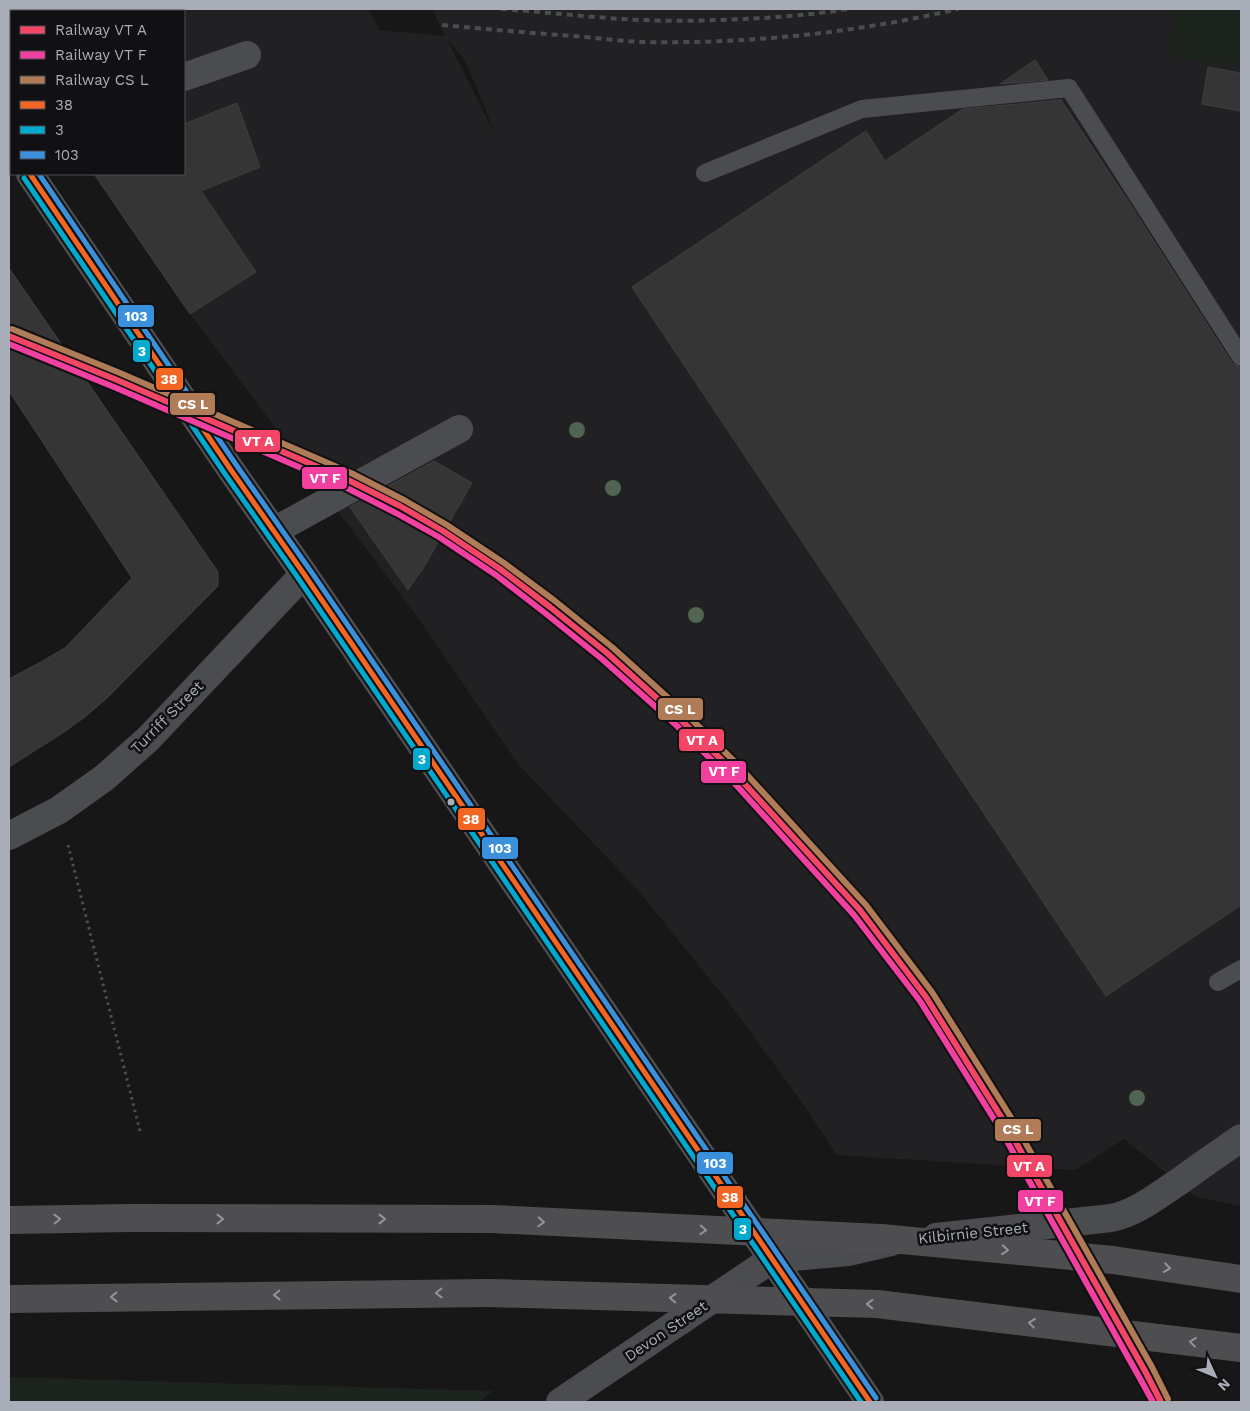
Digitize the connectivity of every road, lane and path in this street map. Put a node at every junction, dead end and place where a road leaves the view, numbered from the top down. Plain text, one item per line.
1 (247, 55) dead end
2 (185, 77) edge
3 (705, 173) dead end
4 (31, 175) edge
5 (1241, 356) edge
6 (460, 430) dead end
7 (274, 531) junction
8 (304, 574) junction
9 (59, 810) junction
10 (9, 836) edge
11 (1241, 969) edge
12 (1218, 982) dead end
13 (140, 1135) dead end
14 (1241, 1138) edge
15 (9, 1220) edge
16 (772, 1259) junction
17 (1241, 1279) edge
18 (9, 1299) edge
19 (1241, 1348) edge
20 (560, 1402) edge
21 (870, 1402) edge

1 - 2 street
3 - 5 lane
4 - 7 main road
6 - 7 street
7 - 8 main road
8 - 9 street, Turriff Street
8 - 16 main road
9 - 10 street, Turriff Street
9 - 13 path
11 - 12 lane
14 - 16 street, Kilbirnie Street, bridge
15 -> 17 highway, bridge
16 - 20 street, Devon Street
16 - 21 main road
19 -> 18 highway, bridge

